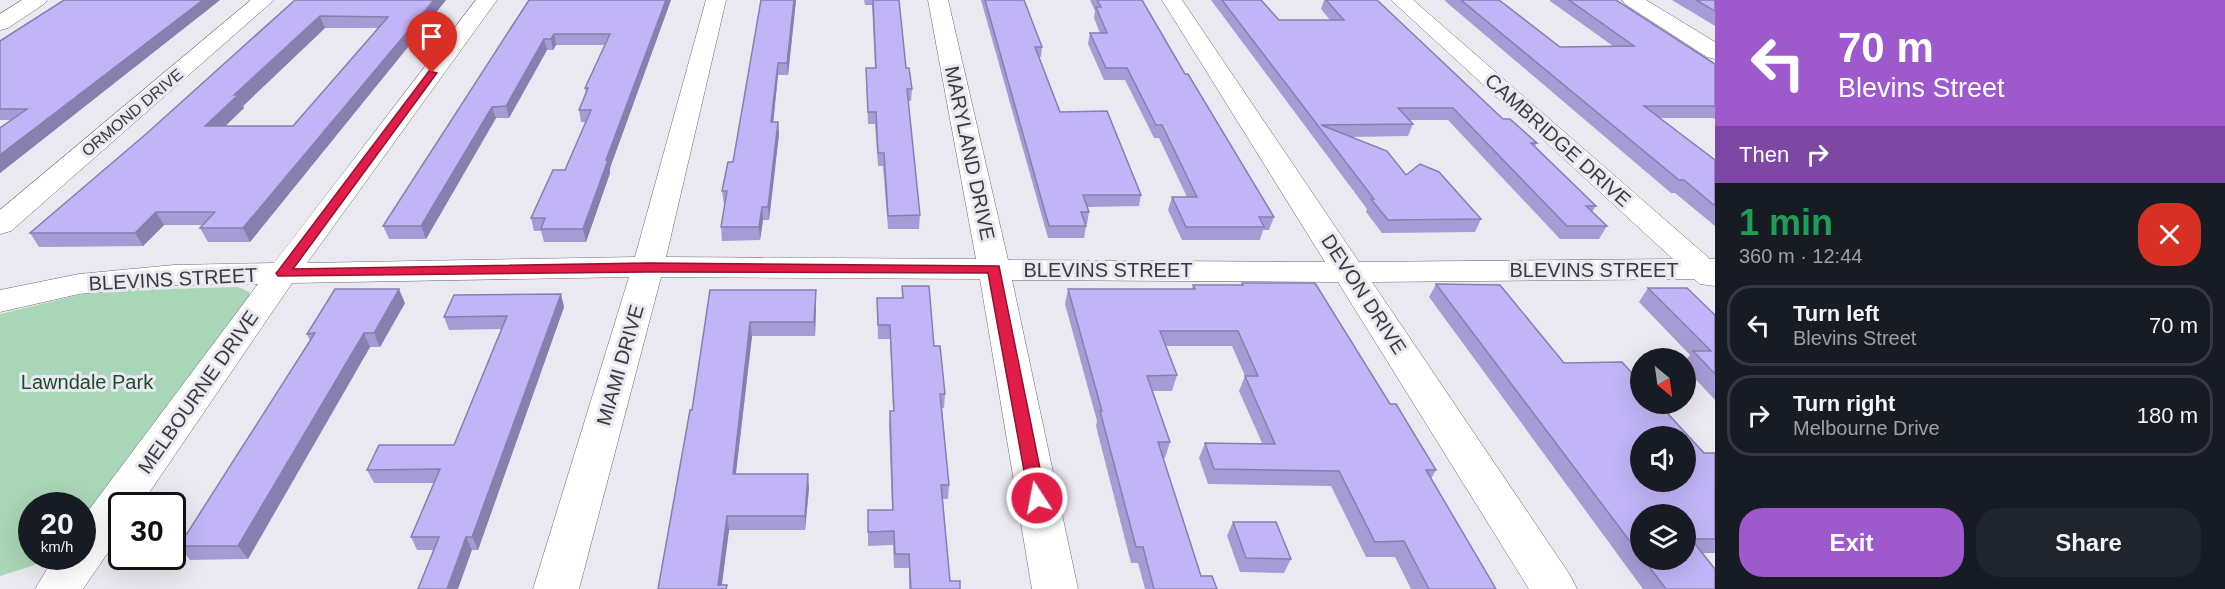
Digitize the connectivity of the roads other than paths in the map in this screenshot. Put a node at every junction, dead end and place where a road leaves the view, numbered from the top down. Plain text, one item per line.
1 (37, 0) edge
2 (264, 0) edge
3 (487, 0) edge
4 (716, 0) edge
5 (938, 0) edge
6 (1172, 0) edge
7 (1401, 0) edge
8 (1632, 0) edge
9 (0, 23) edge
10 (1715, 52) edge
11 (0, 225) edge
12 (648, 267) junction
13 (994, 269) junction
14 (1350, 272) junction
15 (283, 273) junction
16 (1711, 273) edge
17 (0, 301) edge
18 (96, 535) edge
19 (71, 570) edge
20 (58, 589) edge
21 (556, 589) edge
22 (1055, 589) edge
23 (1554, 589) edge

1 - 9 street
2 - 11 street, ORMOND DRIVE
3 - 15 street, MELBOURNE DRIVE
4 - 12 street, MIAMI DRIVE
5 - 13 street, MARYLAND DRIVE
6 - 14 street, DEVON DRIVE
7 - 16 street, CAMBRIDGE DRIVE
8 - 10 street
12 - 13 street, BLEVINS STREET
12 - 15 street, BLEVINS STREET
12 - 21 street, MIAMI DRIVE
13 - 14 street, BLEVINS STREET
13 - 22 street, MARYLAND DRIVE
14 - 16 street, BLEVINS STREET
14 - 23 street, DEVON DRIVE
15 - 17 street, BLEVINS STREET
15 - 18 street, MELBOURNE DRIVE
19 - 20 street, MELBOURNE DRIVE

